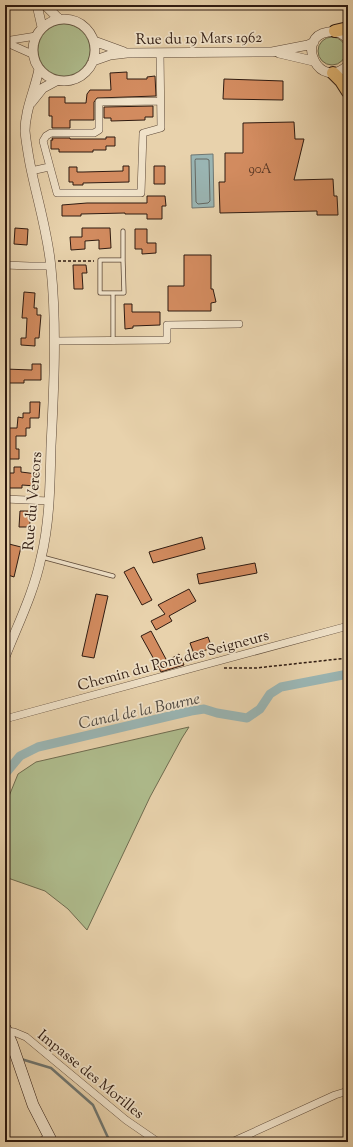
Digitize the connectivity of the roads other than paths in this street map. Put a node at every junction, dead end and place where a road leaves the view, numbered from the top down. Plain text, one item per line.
1 (37, 5) edge
2 (45, 5) edge
3 (59, 19) junction
4 (42, 28) junction
5 (348, 28) edge
6 (335, 31) junction
7 (36, 36) junction
8 (348, 39) edge
9 (5, 41) edge
10 (94, 41) junction
11 (314, 42) junction
12 (272, 52) junction
13 (127, 53) junction
14 (160, 53) junction
15 (32, 54) junction
16 (94, 61) junction
17 (313, 61) junction
18 (348, 65) edge
19 (39, 69) junction
20 (332, 72) junction
21 (56, 81) junction
22 (348, 92) edge
23 (160, 101) junction
24 (29, 105) junction
25 (49, 166) junction
26 (32, 171) junction
27 (123, 231) dead end
28 (123, 260) junction
29 (51, 264) junction
30 (5, 265) edge
31 (113, 293) junction
32 (239, 324) dead end
33 (54, 341) junction
34 (113, 341) junction
35 (5, 499) edge
36 (49, 501) junction
37 (42, 557) junction
38 (113, 576) dead end
39 (348, 626) edge
40 (5, 657) edge
41 (5, 719) edge
42 (6, 1029) edge
43 (348, 1091) edge
44 (47, 1140) edge
45 (158, 1142) edge
46 (232, 1142) edge

1 - 4 street
2 - 3 street
3 - 4 street
3 - 10 street
4 - 7 street
5 - 6 highway
6 - 8 street
6 - 11 street, Rue du 19 Mars 1962
7 - 9 street
7 - 15 street
9 - 15 street
10 - 13 street, Rue du 19 Mars 1962
10 - 16 street
11 - 12 street, Rue du 19 Mars 1962
11 - 17 street
12 - 14 street, Rue du 19 Mars 1962
12 - 17 street, Rue du 19 Mars 1962
13 - 14 street, Rue du 19 Mars 1962
13 - 16 street, Rue du 19 Mars 1962
14 - 23 street
15 - 19 street
16 - 21 street
17 - 20 street, Rue du 19 Mars 1962
18 - 20 street
19 - 21 street
19 - 24 street, Rue du Vercors
20 - 22 highway
21 - 24 street, Rue du Vercors
23 - 25 street
23 - 25 street
24 - 26 street, Rue du Vercors
25 - 26 street
26 - 29 street, Rue du Vercors
27 - 28 lane
28 - 31 lane
28 - 31 lane
29 - 30 street
29 - 33 street, Rue du Vercors
31 - 34 lane
32 - 34 street
33 - 34 street
33 - 36 street, Rue du Vercors
35 - 36 street
36 - 37 street, Rue du Vercors
37 - 38 lane
37 - 40 street, Rue du Vercors
39 - 41 street, Chemin du Pont des Seigneurs
42 - 44 main road
42 - 45 street, Impasse des Morilles
43 - 46 street

